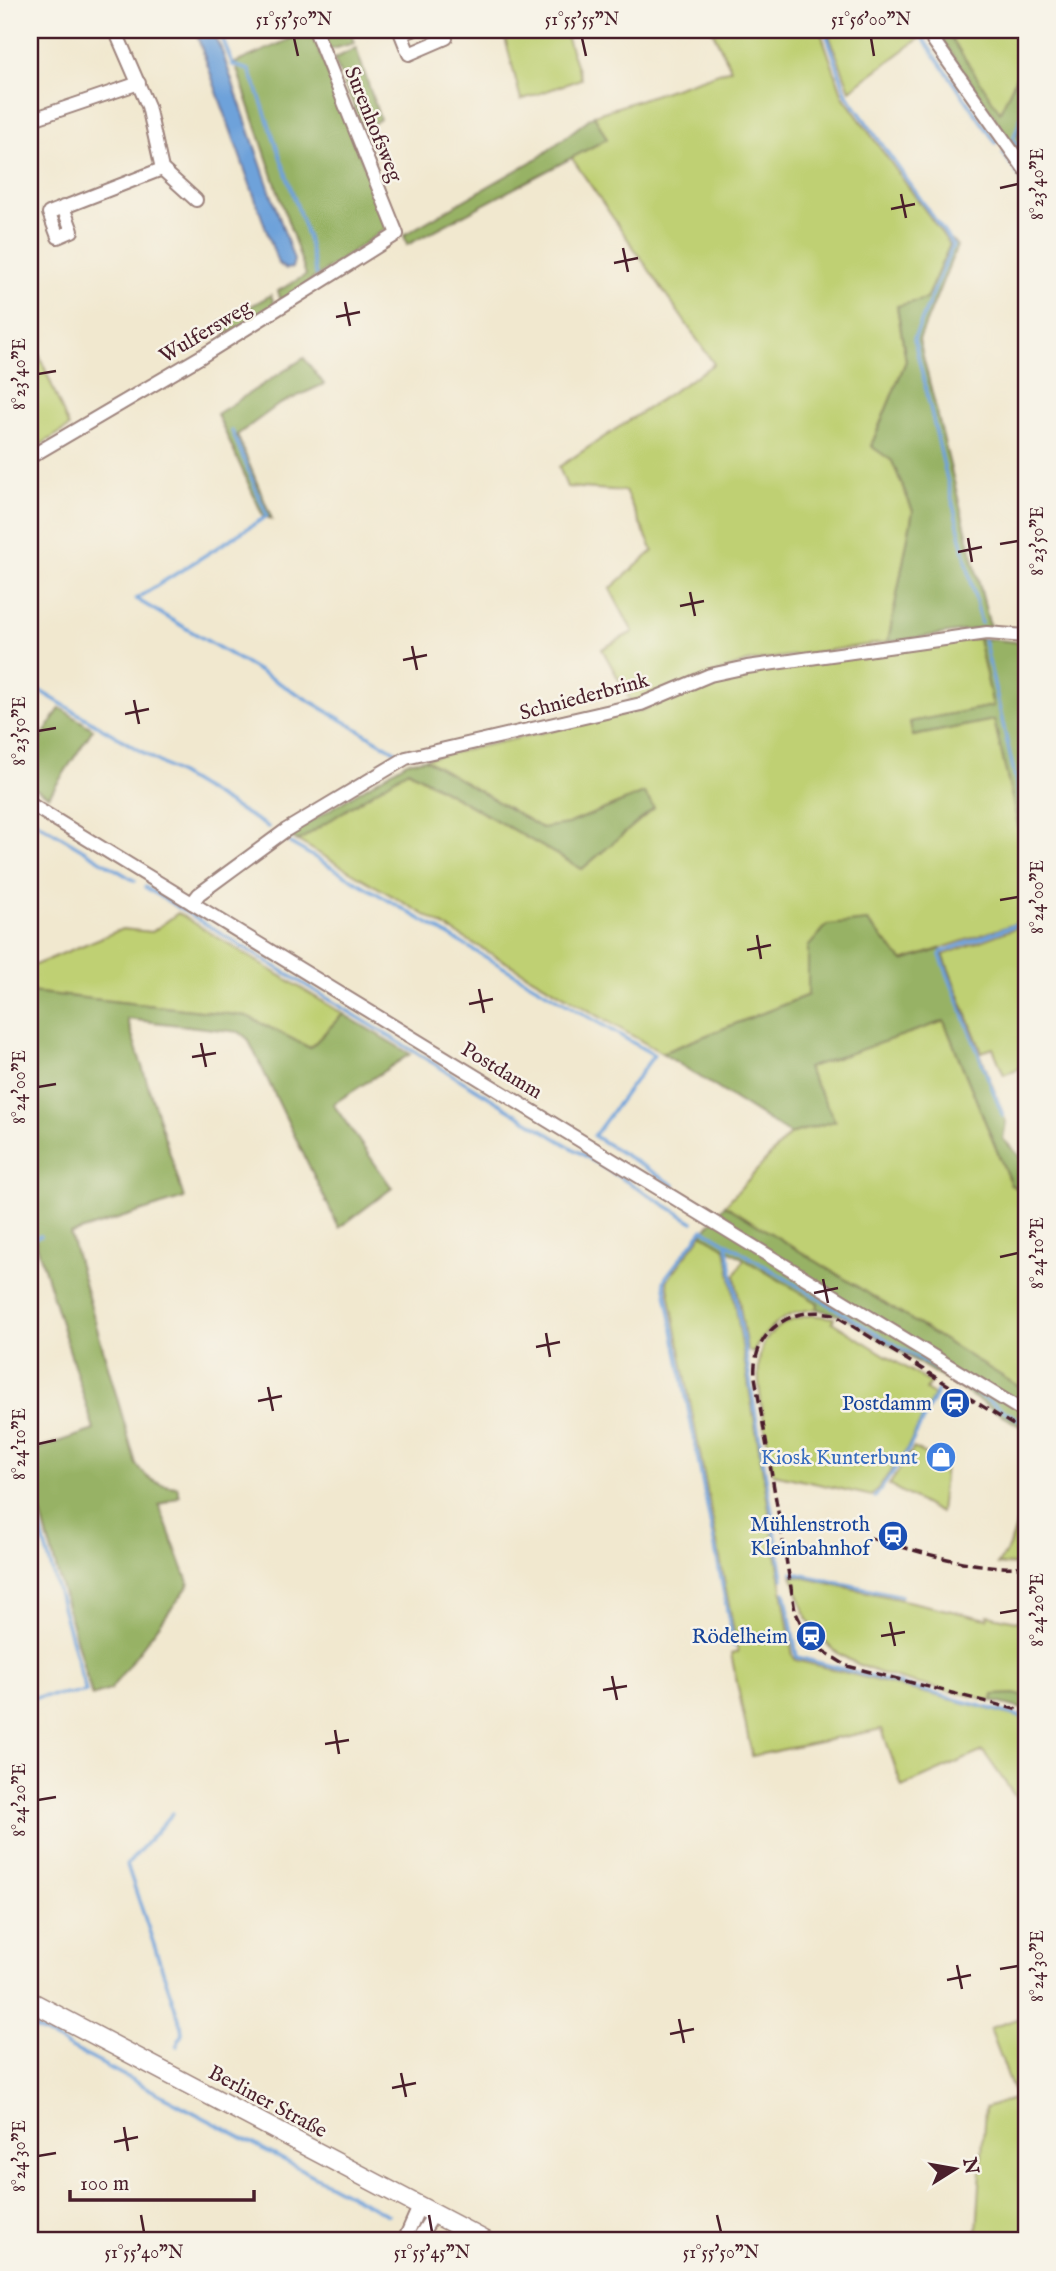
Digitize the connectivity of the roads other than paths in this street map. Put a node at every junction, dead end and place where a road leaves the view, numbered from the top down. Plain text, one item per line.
1 (116, 30) edge
2 (315, 30) edge
3 (413, 30) edge
4 (444, 30) edge
5 (926, 30) edge
6 (139, 83) junction
7 (30, 120) edge
8 (162, 169) junction
9 (1026, 171) edge
10 (196, 200) dead end
11 (63, 207) dead end
12 (397, 233) joint
13 (30, 457) edge
14 (1026, 636) edge
15 (30, 804) edge
16 (192, 903) junction
17 (1026, 1413) edge
18 (30, 2001) edge
19 (30, 2012) edge
20 (424, 2216) junction
21 (404, 2241) edge
22 (417, 2241) edge
23 (460, 2241) edge
24 (486, 2241) edge

1 - 6 street
2 - 12 street, Surenhofsweg
3 - 4 street
5 - 9 street
6 - 7 street
6 - 8 street
8 - 10 street
8 - 11 street
12 - 13 street, Wulfersweg
14 - 16 street, Schniederbrink
15 - 16 street, Postdamm
16 - 17 street, Postdamm
18 - 20 main road, Berliner Straße
19 - 20 main road, Berliner Straße
20 - 21 street
20 - 22 street
20 - 23 main road, Berliner Straße
20 - 24 main road, Berliner Straße

